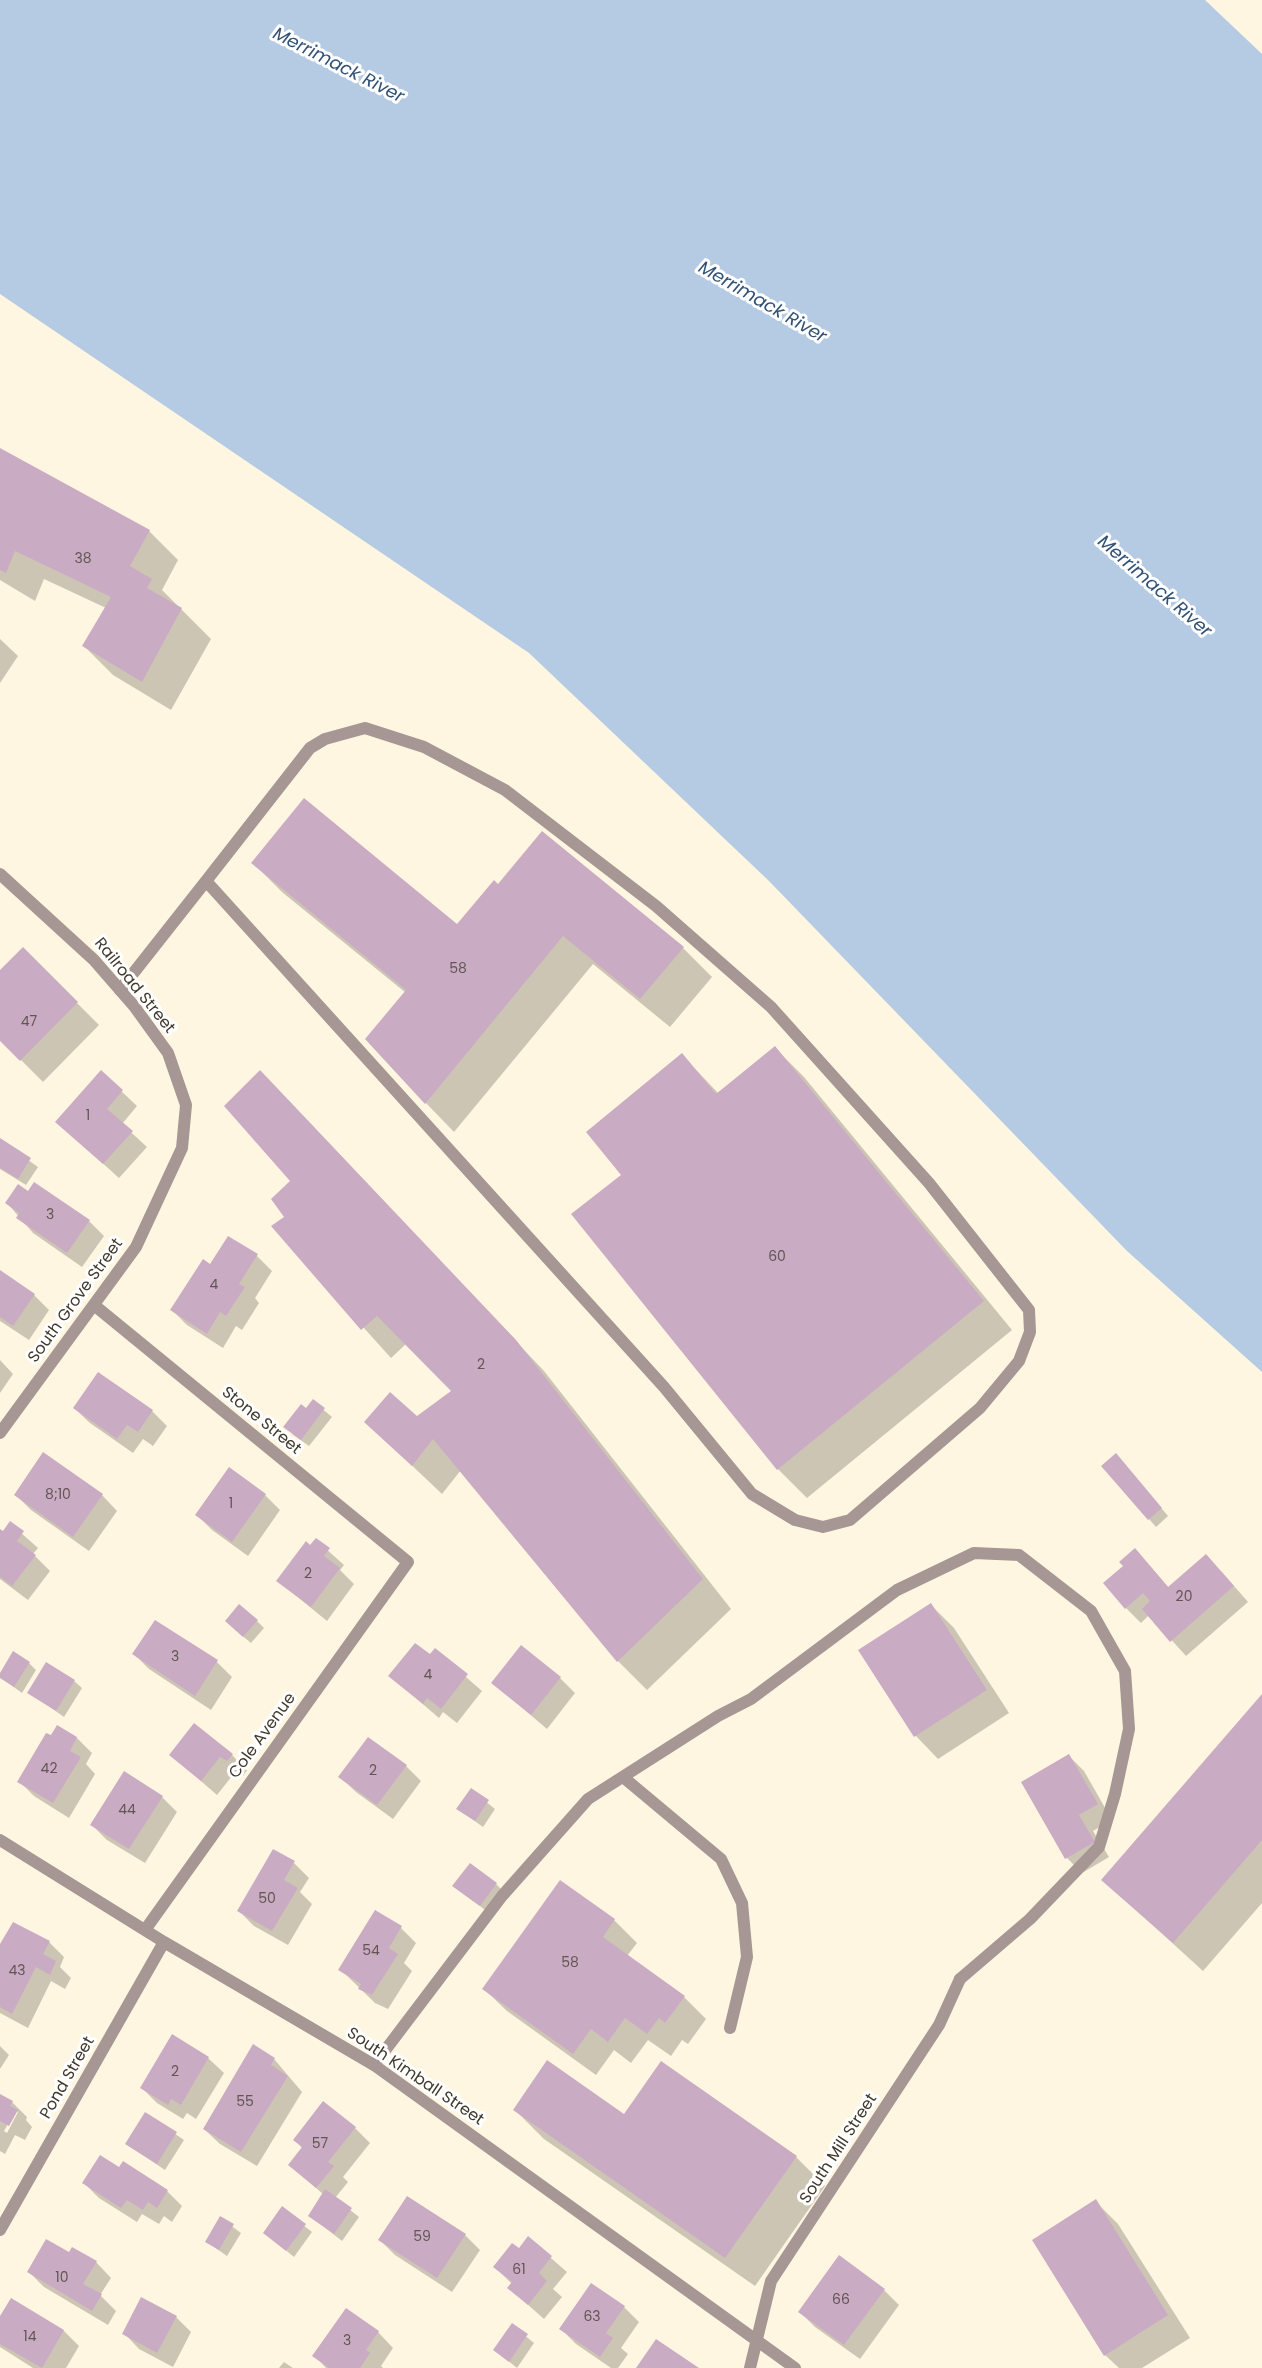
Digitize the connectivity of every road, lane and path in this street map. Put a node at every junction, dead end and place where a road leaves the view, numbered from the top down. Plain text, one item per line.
1 (0, 874) edge
2 (206, 881) junction
3 (120, 990) junction
4 (182, 1148) joint
5 (94, 1305) junction
6 (0, 1433) edge
7 (408, 1562) joint
8 (623, 1777) junction
9 (0, 1840) edge
10 (145, 1929) junction
11 (164, 1942) junction
12 (730, 2028) dead end
13 (374, 2065) junction
14 (0, 2230) edge
15 (756, 2340) junction
16 (750, 2368) edge
17 (795, 2368) edge

1 - 3 street, Railroad Street
2 - 2 street
2 - 3 street
3 - 4 street, Railroad Street
4 - 5 street, South Grove Street
5 - 6 street, South Grove Street
5 - 7 street, Stone Street
7 - 10 street, Cole Avenue
8 - 12 street
8 - 13 street
8 - 15 street, South Mill Street
9 - 10 street, South Kimball Street
10 - 11 street, South Kimball Street
11 - 13 street, South Kimball Street
11 - 14 street, Pond Street
13 - 15 street, South Kimball Street
15 - 16 street, South Mill Street
15 - 17 street, South Kimball Street

